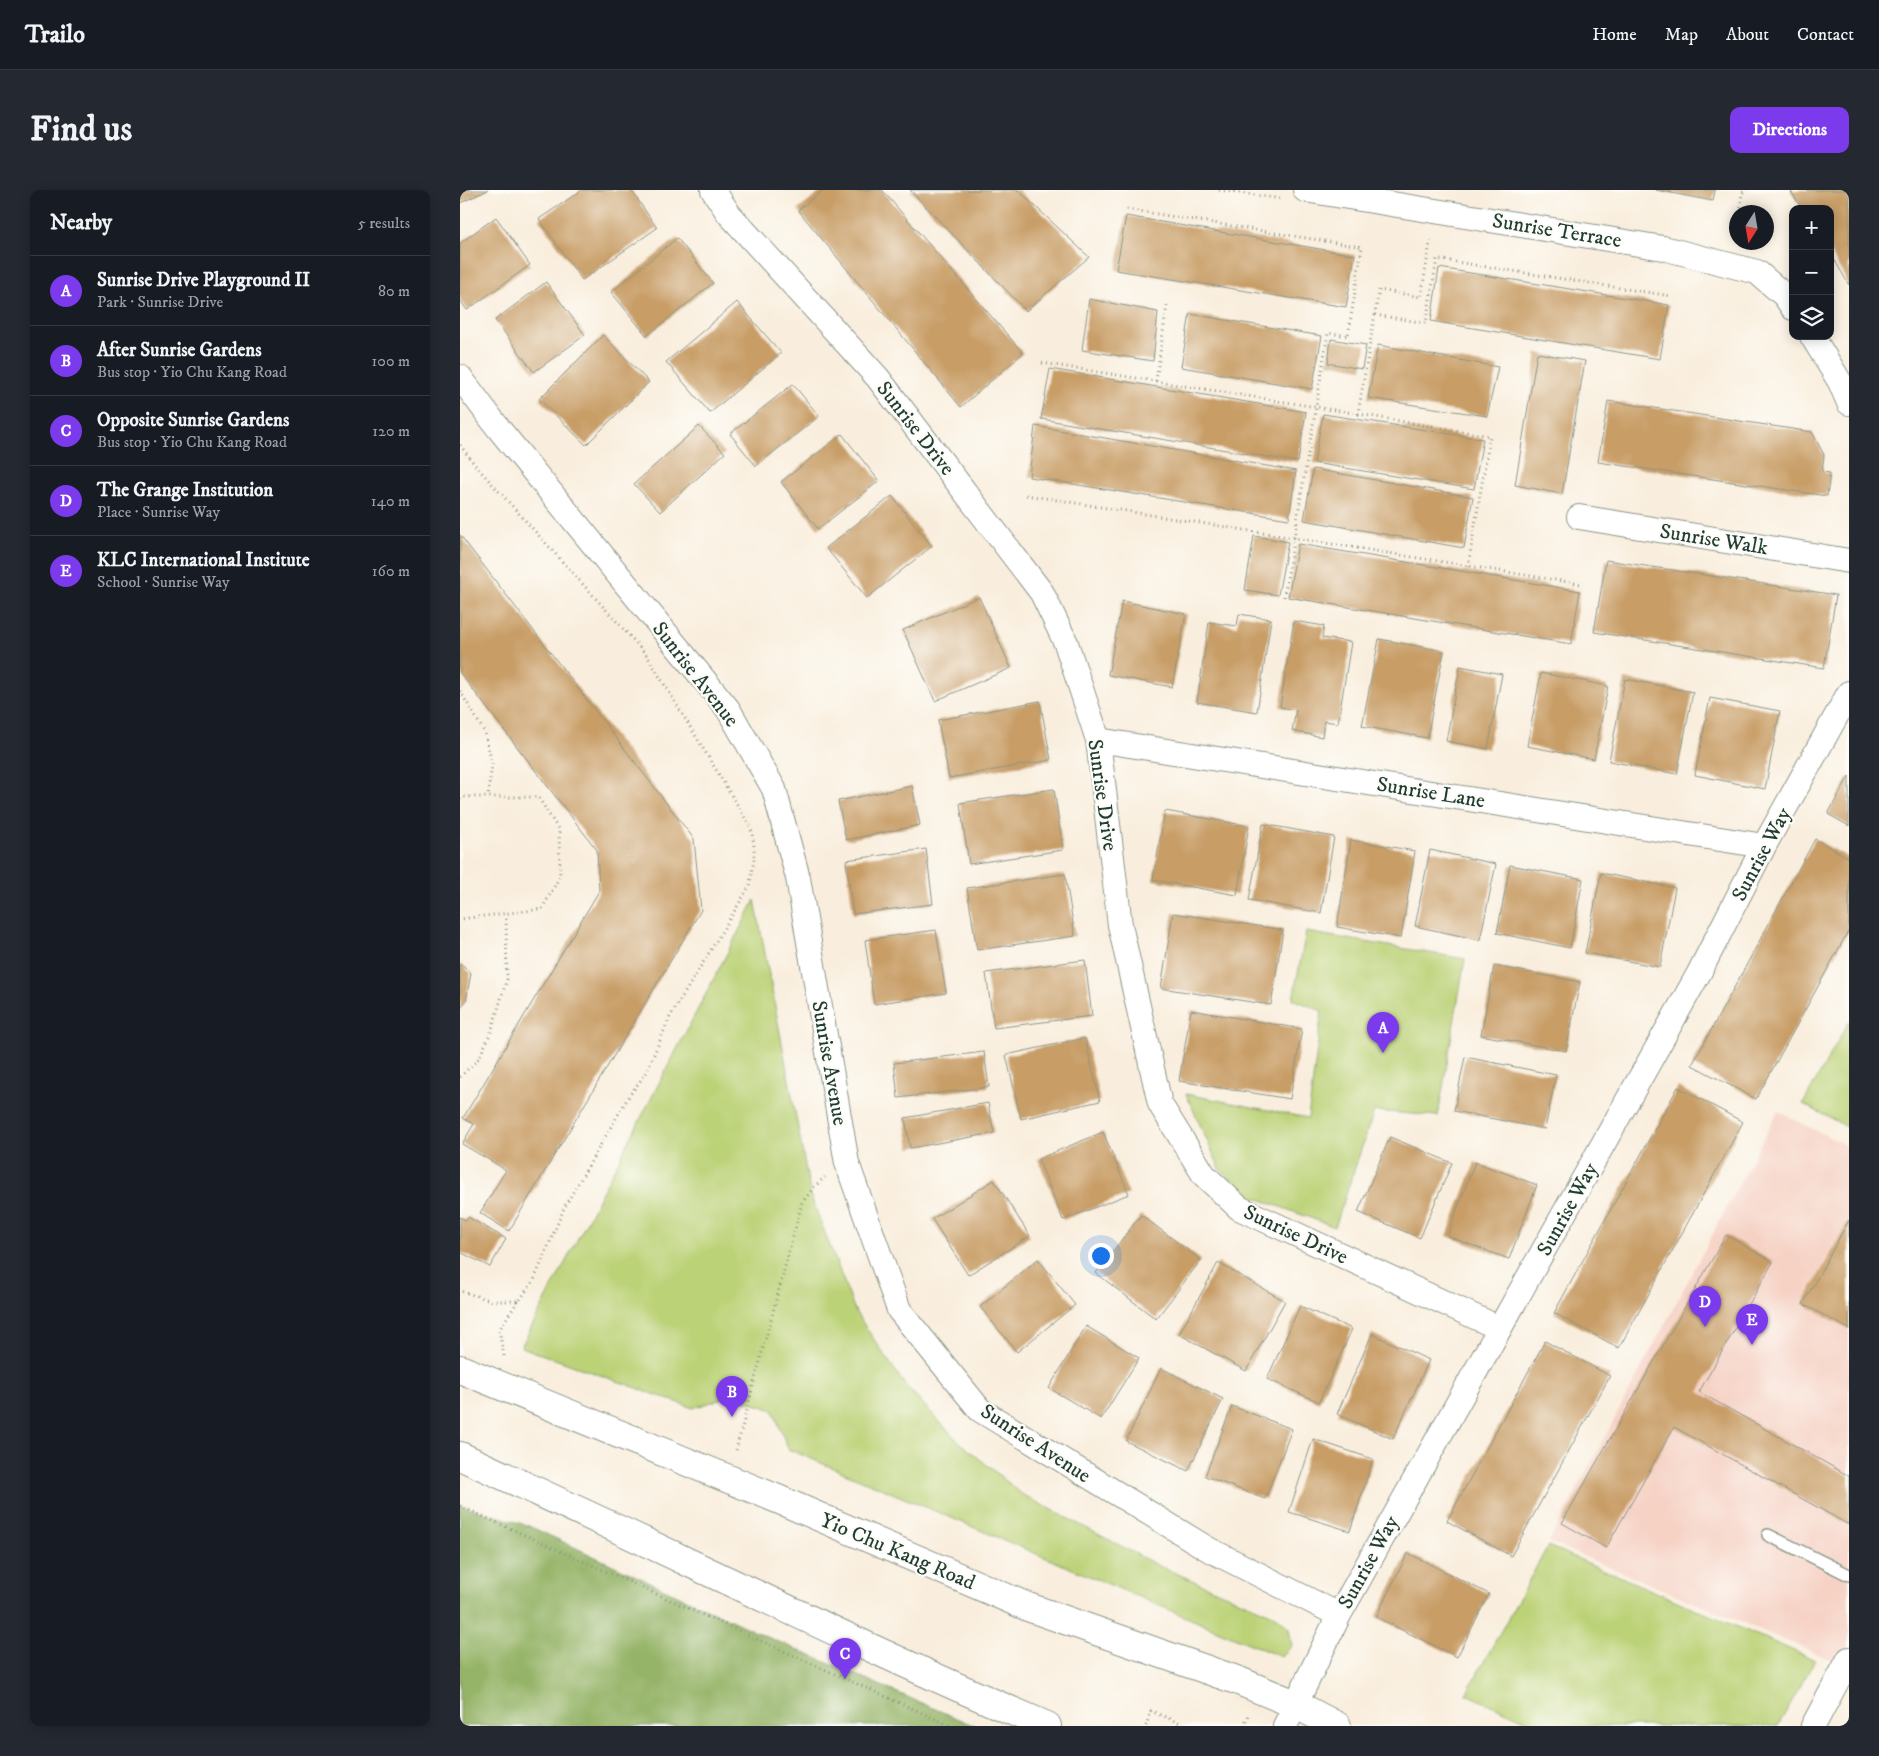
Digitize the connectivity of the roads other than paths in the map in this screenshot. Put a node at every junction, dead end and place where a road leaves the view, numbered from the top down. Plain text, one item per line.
1 (713, 190) edge
2 (1305, 190) edge
3 (1789, 303) edge
4 (1814, 340) edge
5 (460, 377) edge
6 (1849, 403) edge
7 (1579, 517) dead end
8 (1849, 561) edge
9 (1849, 693) edge
10 (1098, 740) junction
11 (1764, 846) junction
12 (1498, 1328) junction
13 (460, 1369) edge
14 (460, 1456) edge
15 (1768, 1535) dead end
16 (1849, 1575) edge
17 (1339, 1615) junction
18 (1849, 1659) edge
19 (1290, 1715) edge
20 (1047, 1726) edge
21 (1337, 1726) edge
22 (1813, 1726) edge

1 - 10 street, Sunrise Drive
2 - 3 street, Sunrise Terrace
4 - 6 street
5 - 17 street, Sunrise Avenue
7 - 8 street, Sunrise Walk
9 - 11 street, Sunrise Way
10 - 11 street, Sunrise Lane
10 - 12 street, Sunrise Drive
11 - 12 street, Sunrise Way
12 - 17 street, Sunrise Way
13 - 19 main road, Yio Chu Kang Road
14 - 20 main road
15 - 16 lane
17 - 19 street, Sunrise Way
18 - 22 street
19 - 21 main road, Yio Chu Kang Road

